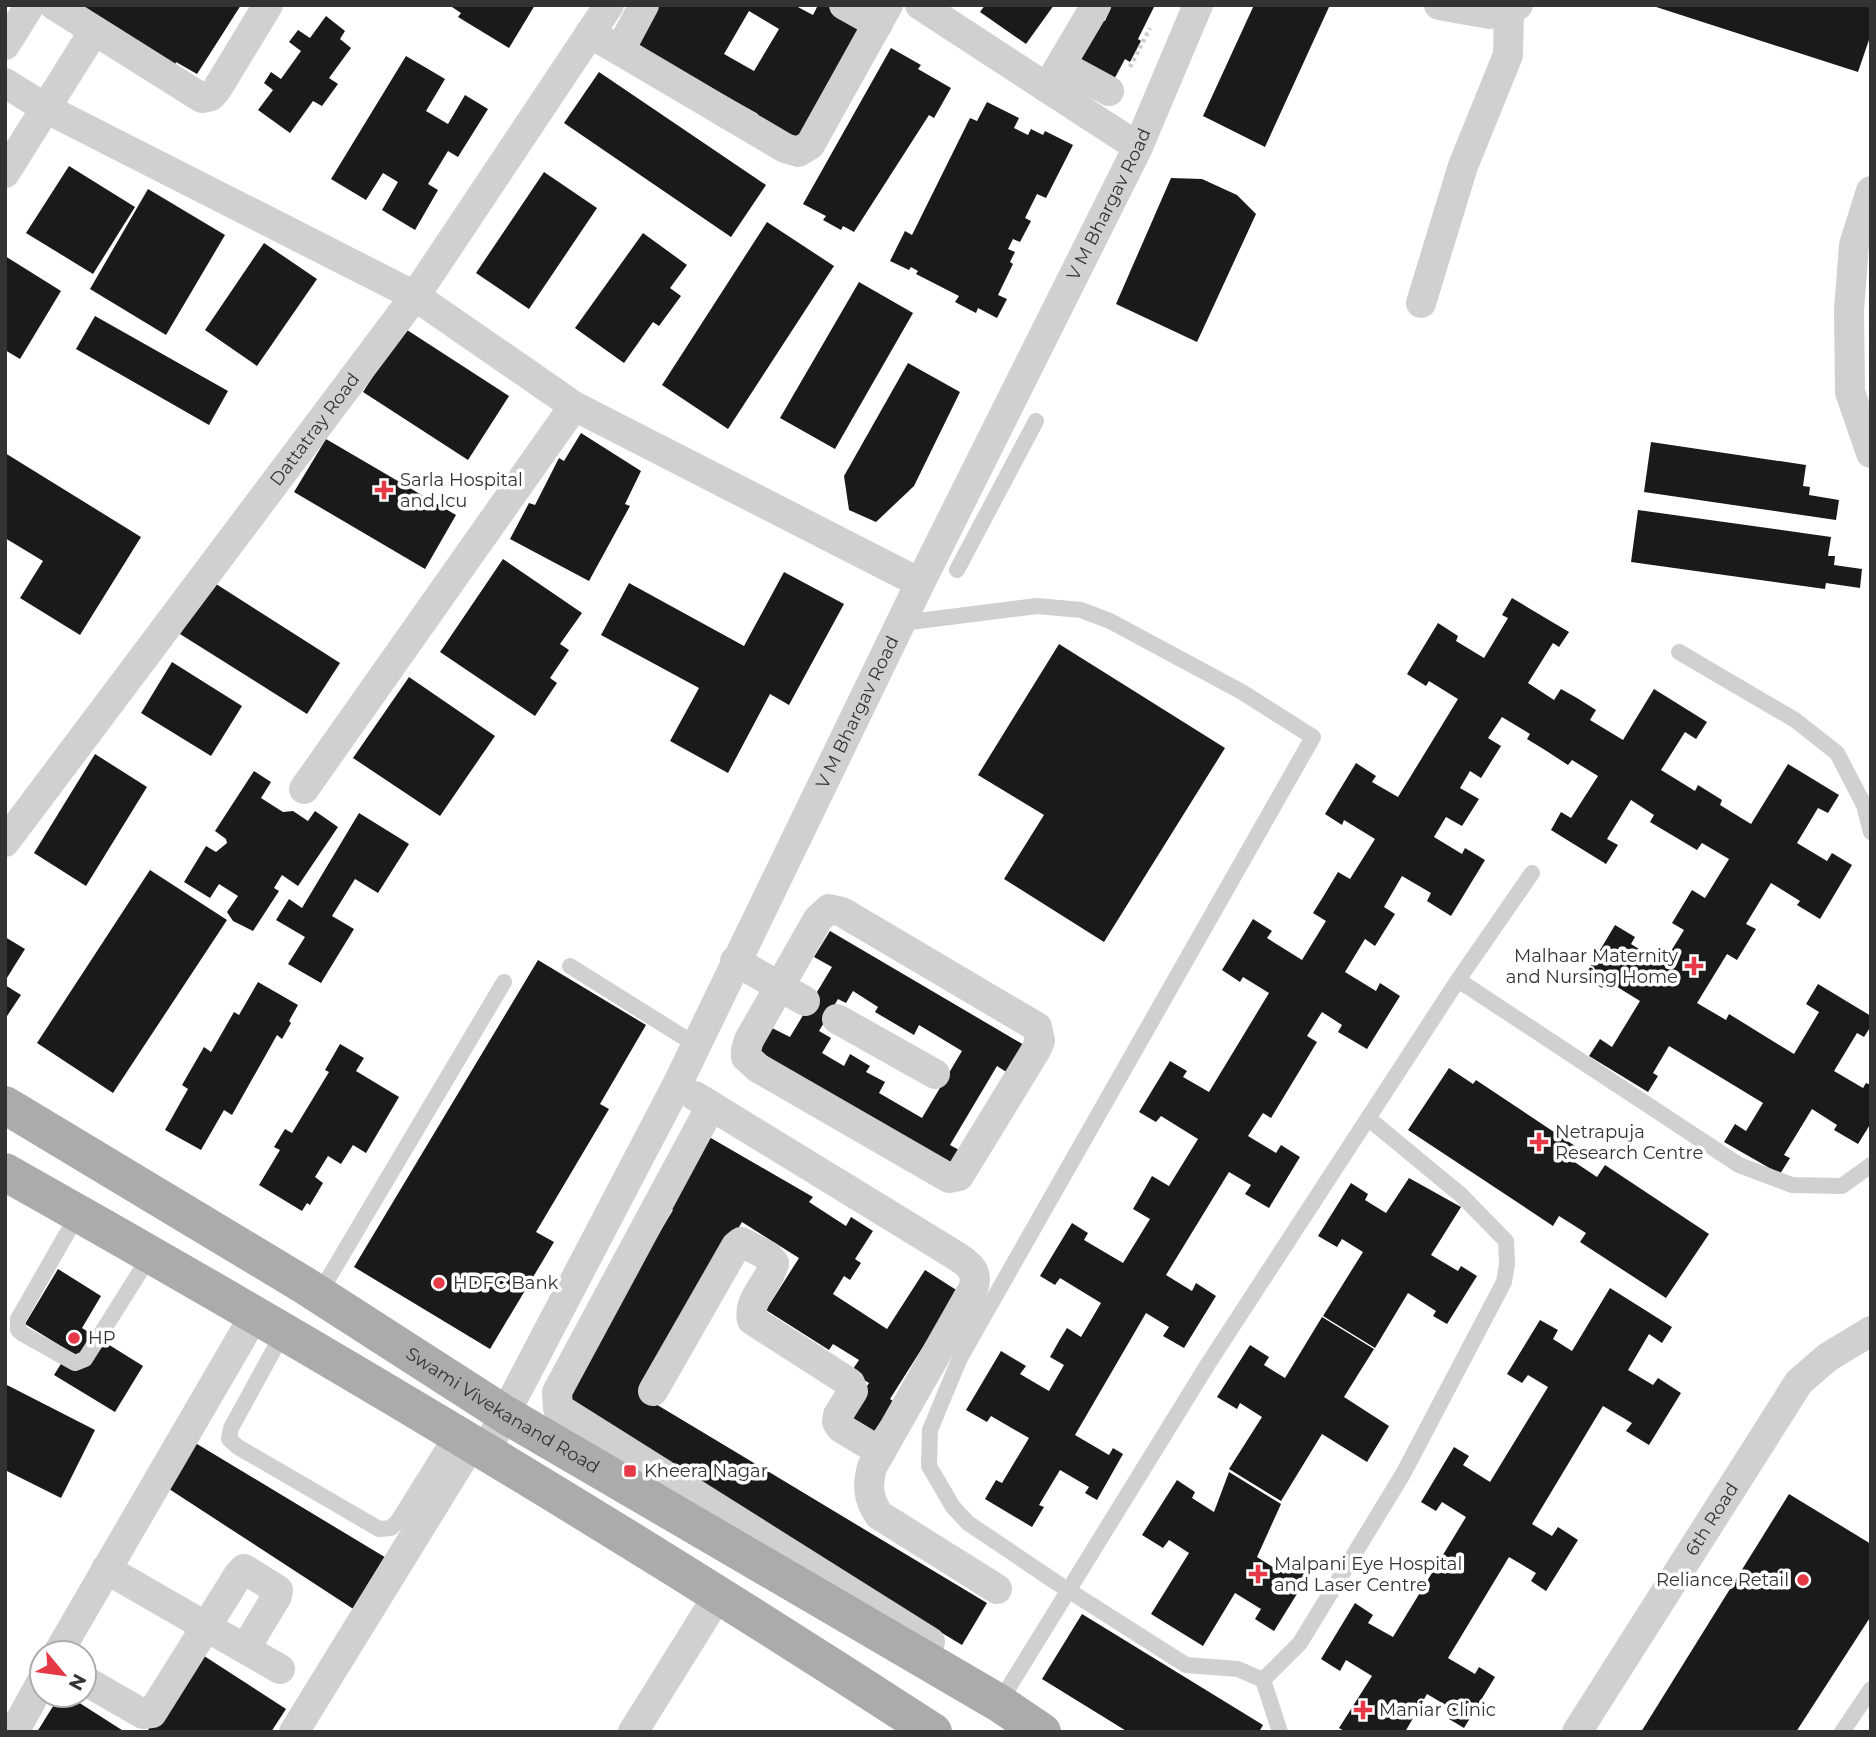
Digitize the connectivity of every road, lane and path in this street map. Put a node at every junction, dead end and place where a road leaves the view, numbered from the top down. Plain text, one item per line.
1 (30, 5) edge
2 (54, 5) edge
3 (268, 5) edge
4 (609, 5) edge
5 (644, 5) edge
6 (844, 5) edge
7 (920, 5) edge
8 (1096, 5) edge
9 (1198, 5) edge
10 (1439, 5) edge
11 (1514, 7) edge
12 (883, 15) edge
13 (1150, 26) dead end
14 (94, 31) junction
15 (590, 33) junction
16 (5, 44) edge
17 (620, 50) junction
18 (1054, 76) junction
19 (5, 83) edge
20 (1109, 91) joint
21 (47, 109) junction
22 (1138, 147) junction
23 (5, 173) edge
24 (1871, 191) edge
25 (415, 296) junction
26 (1421, 303) dead end
27 (574, 406) junction
28 (1036, 421) dead end
29 (1871, 453) edge
30 (975, 505) junction
31 (957, 570) dead end
32 (920, 583) junction
33 (902, 623) junction
34 (1679, 652) dead end
35 (304, 789) dead end
36 (1871, 832) edge
37 (5, 842) edge
38 (1532, 873) dead end
39 (735, 961) junction
40 (570, 967) dead end
41 (1458, 980) junction
42 (504, 982) dead end
43 (779, 986) junction
44 (805, 1001) dead end
45 (837, 1019) dead end
46 (696, 1045) junction
47 (935, 1074) dead end
48 (677, 1085) junction
49 (5, 1105) edge
50 (710, 1106) junction
51 (1369, 1119) junction
52 (1871, 1165) edge
53 (10, 1182) edge
54 (78, 1214) junction
55 (150, 1256) junction
56 (319, 1294) junction
57 (269, 1324) junction
58 (1871, 1331) edge
59 (653, 1391) dead end
60 (506, 1415) junction
61 (556, 1426) junction
62 (470, 1441) junction
63 (881, 1452) junction
64 (528, 1476) junction
65 (106, 1569) junction
66 (997, 1589) dead end
67 (1069, 1591) junction
68 (719, 1594) junction
69 (207, 1627) junction
70 (66, 1639) edge
71 (245, 1649) junction
72 (949, 1654) dead end
73 (280, 1669) dead end
74 (1263, 1680) junction
75 (98, 1688) edge
76 (1871, 1689) edge
77 (999, 1703) junction
78 (28, 1706) edge
79 (14, 1732) edge
80 (294, 1732) edge
81 (632, 1732) edge
82 (933, 1732) edge
83 (1042, 1732) edge
84 (1280, 1732) edge
85 (1577, 1732) edge
86 (1842, 1732) edge

1 - 16 street
2 - 14 street
3 - 14 street
4 - 15 street, Dattatray Road
5 - 17 street
6 - 12 street
7 - 18 street
8 - 18 street
9 - 22 street, V M Bhargav Road
10 - 11 street
11 - 26 street
12 - 17 street
13 - 20 path
14 - 21 street
15 - 17 street
15 - 25 street, Dattatray Road
18 - 20 street
18 - 22 street
19 - 21 street
21 - 23 street
21 - 25 street
22 - 30 street, V M Bhargav Road
24 - 29 street
25 - 27 street
25 - 37 street, Dattatray Road
27 - 32 street
27 - 35 street
28 - 30 lane
30 - 31 lane
30 - 32 street, V M Bhargav Road
32 - 33 street, V M Bhargav Road
33 - 39 street, V M Bhargav Road
33 - 67 lane
34 - 36 lane
38 - 41 lane
39 - 43 street
39 - 46 street, V M Bhargav Road
40 - 46 lane
41 - 51 lane
41 - 52 lane
42 - 56 lane
43 - 43 street
43 - 44 street
45 - 47 street
46 - 48 street, V M Bhargav Road
48 - 50 street
48 - 60 street, V M Bhargav Road
49 - 56 main road, Swami Vivekanand Road
50 - 61 street
50 - 63 street
51 - 67 lane
51 - 74 lane
53 - 54 main road
54 - 55 main road
54 - 55 lane
55 - 57 main road
56 - 60 main road, Swami Vivekanand Road
57 - 62 main road
57 - 62 lane
57 - 65 street
58 - 85 street, 6th Road
59 - 63 street
60 - 61 main road, Swami Vivekanand Road
60 - 62 street, V M Bhargav Road
61 - 64 street
61 - 72 street
61 - 77 main road, Swami Vivekanand Road
62 - 64 main road
62 - 80 street, V M Bhargav Road
63 - 66 street
64 - 68 main road
65 - 69 street
65 - 70 street
67 - 74 lane
67 - 77 lane
68 - 81 street
68 - 82 main road
69 - 71 street
69 - 71 street
69 - 75 street
71 - 73 street
74 - 84 lane
76 - 86 lane
77 - 83 main road, Swami Vivekanand Road
78 - 79 street

